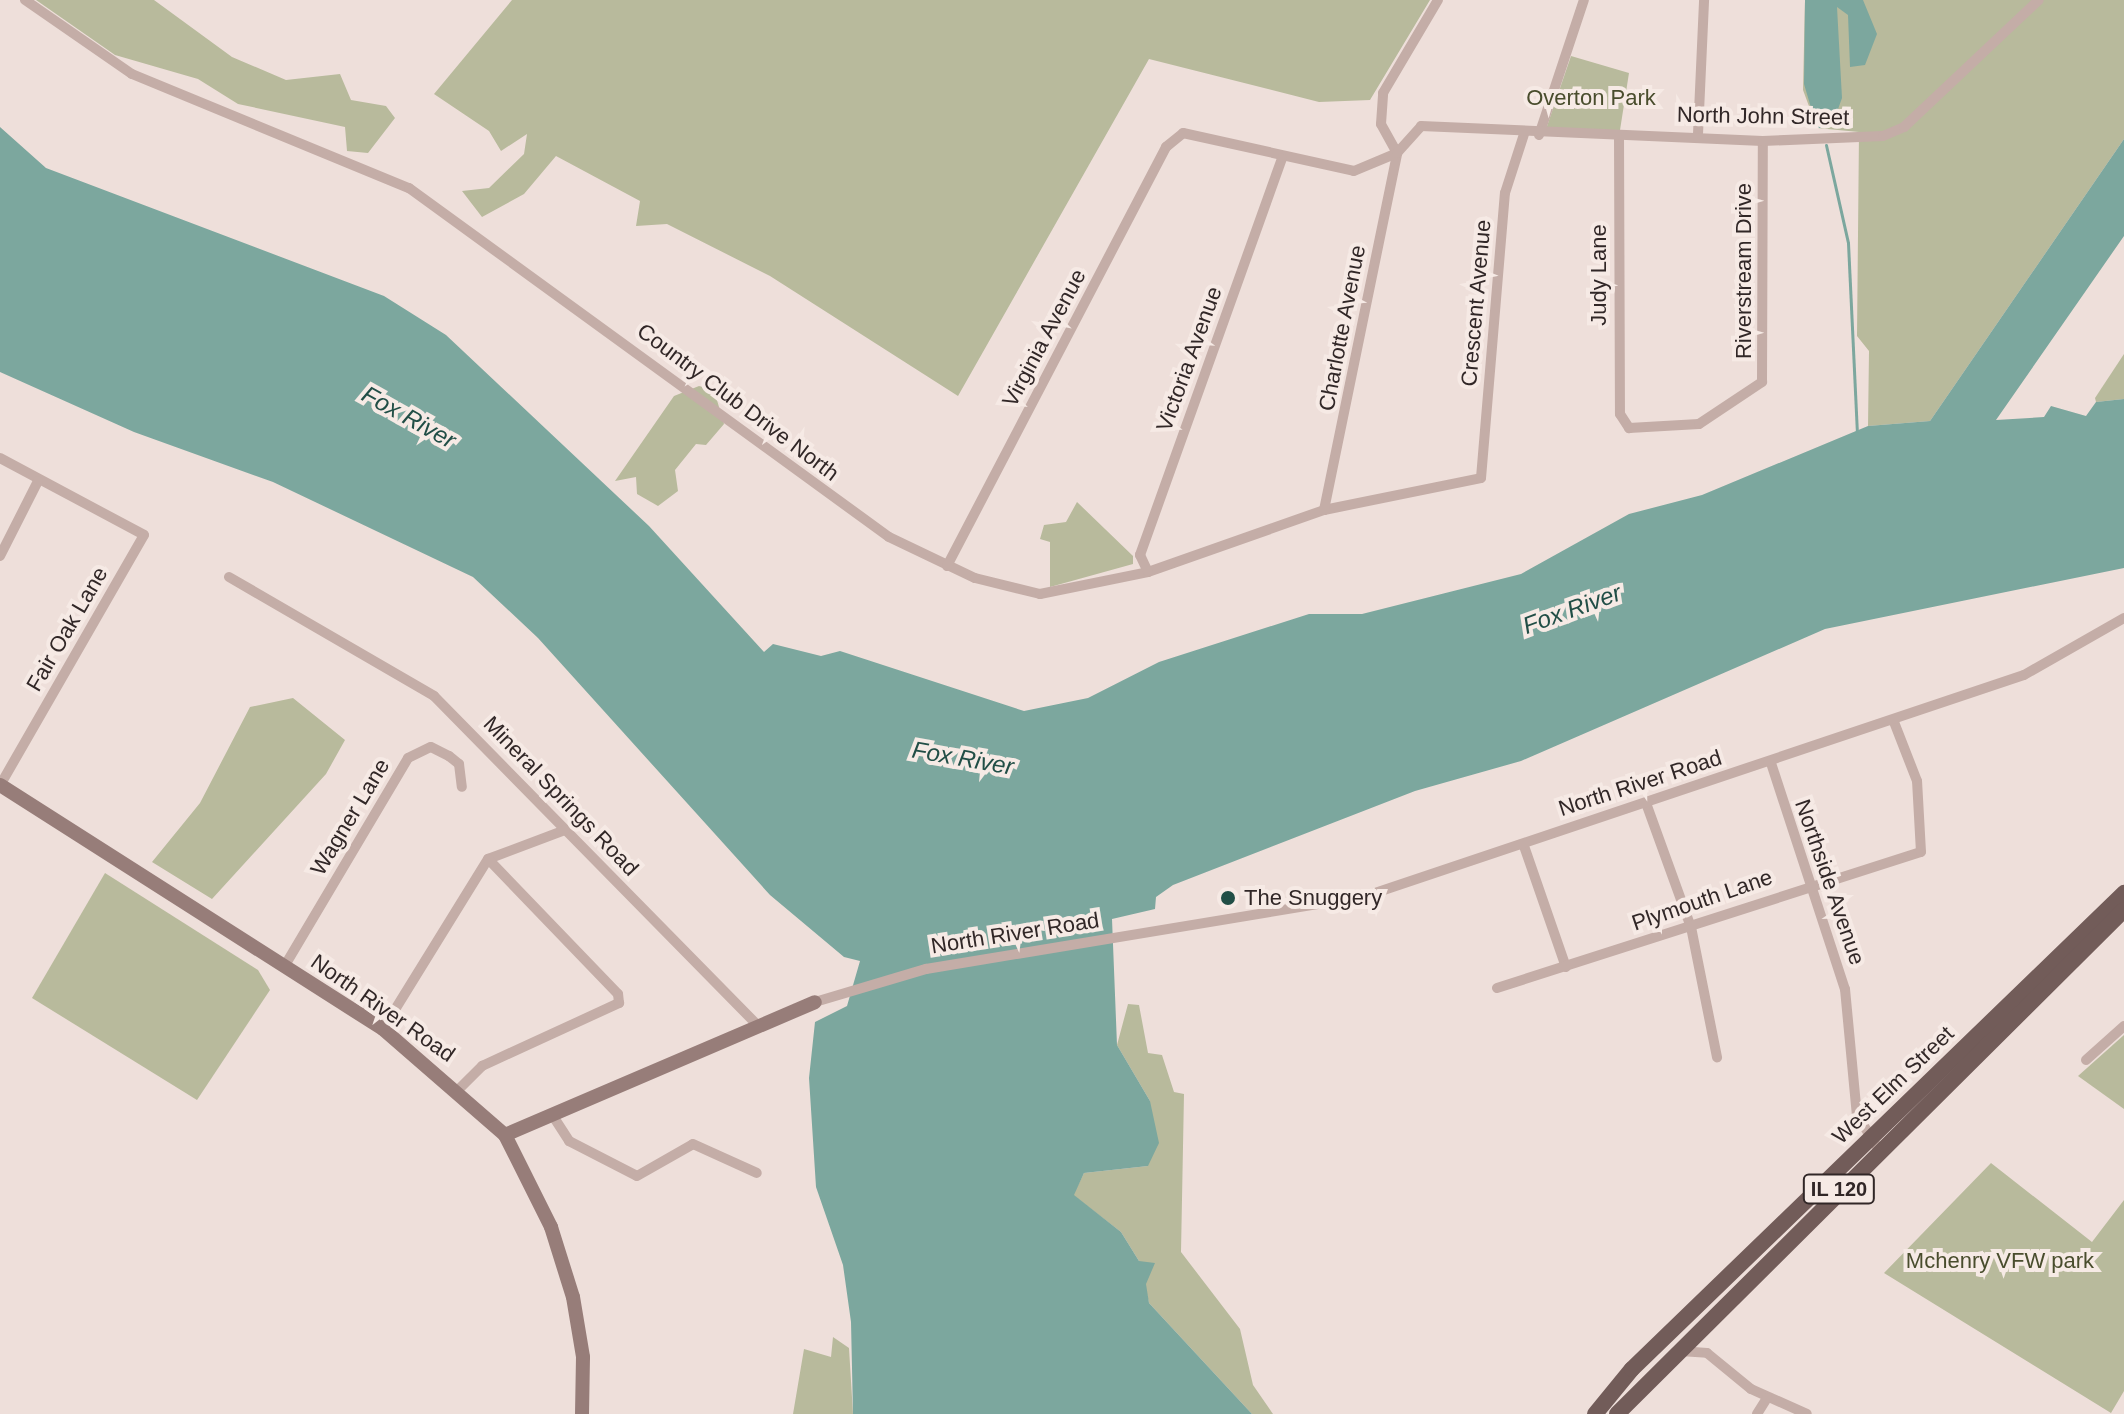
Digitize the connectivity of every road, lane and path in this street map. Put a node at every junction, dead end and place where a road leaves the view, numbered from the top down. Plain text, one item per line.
1 (25, 0) edge
2 (1438, 0) edge
3 (1584, 0) edge
4 (1704, 0) edge
5 (2039, 0) edge
6 (1183, 133) joint
7 (1524, 134) junction
8 (1698, 134) junction
9 (1539, 135) junction
10 (1619, 136) junction
11 (1763, 141) junction
12 (1397, 153) junction
13 (1282, 159) junction
14 (1620, 414) joint
15 (0, 458) edge
16 (1481, 478) joint
17 (38, 481) junction
18 (1324, 510) junction
19 (0, 556) edge
20 (947, 566) junction
21 (1148, 572) junction
22 (229, 577) dead end
23 (2124, 618) edge
24 (1894, 722) junction
25 (1771, 763) junction
26 (0, 785) edge
27 (462, 787) dead end
28 (1646, 803) junction
29 (565, 830) junction
30 (1524, 846) junction
31 (488, 859) junction
32 (1811, 884) junction
33 (2124, 893) edge
34 (2124, 910) edge
35 (1691, 927) junction
36 (284, 967) junction
37 (1566, 967) junction
38 (1497, 988) dead end
39 (815, 1002) joint
40 (757, 1025) junction
41 (2124, 1026) edge
42 (383, 1029) junction
43 (1717, 1057) dead end
44 (2086, 1060) dead end
45 (459, 1089) junction
46 (553, 1116) junction
47 (505, 1135) junction
48 (1874, 1145) junction
49 (757, 1173) dead end
50 (1702, 1324) junction
51 (1673, 1352) junction
52 (1707, 1353) junction
53 (1767, 1398) junction
54 (582, 1414) edge
55 (1595, 1414) edge
56 (1617, 1414) edge
57 (1757, 1414) edge
58 (1807, 1414) edge

1 - 20 street, Country Club Drive North
2 - 12 street
3 - 9 street
4 - 8 street
5 - 11 street, North John Street
6 - 13 street, North John Street
6 - 20 street, Virginia Avenue
7 - 9 street, North John Street
7 - 12 street, North John Street
7 - 16 street, Crescent Avenue
8 - 10 street, North John Street
8 - 11 street, North John Street
9 - 10 street, North John Street
10 - 14 street, Judy Lane
11 - 14 street, Riverstream Drive
12 - 13 street, North John Street
12 - 18 street, Charlotte Avenue
13 - 21 street, Victoria Avenue
15 - 17 street
16 - 18 street, Country Club Drive North
17 - 19 street
17 - 26 street, Fair Oak Lane
18 - 21 street, Country Club Drive North
20 - 21 street, Country Club Drive North
22 - 29 street, Mineral Springs Road
23 - 24 street, North River Road
24 - 25 street, North River Road
24 - 32 street, Plymouth Lane
25 - 28 street, North River Road
25 - 32 street, Northside Avenue
26 - 36 street, North River Road
27 - 36 street, Wagner Lane
28 - 30 street, North River Road
28 - 35 street
29 - 31 street
29 - 40 street, Mineral Springs Road
30 - 37 street
30 - 39 street, North River Road
31 - 42 street
31 - 45 street
32 - 35 street, Plymouth Lane
32 - 48 street, Northside Avenue
33 - 48 main road, West Elm Street / IL 120
34 - 48 main road, West Elm Street / IL 120
35 - 37 street, Plymouth Lane
35 - 43 street
36 - 42 street, North River Road
37 - 38 street, Plymouth Lane
39 - 40 street, North River Road
40 - 46 street, North River Road
41 - 44 street
42 - 45 street, North River Road
45 - 47 street, North River Road
46 - 47 street, North River Road
46 - 49 street
47 - 54 street
48 - 50 main road, West Elm Street / IL 120
48 - 55 main road, West Elm Street / IL 120
50 - 51 main road, West Elm Street / IL 120
50 - 52 street
51 - 52 street
51 - 56 main road, West Elm Street / IL 120
52 - 53 street
53 - 57 street
53 - 58 street

